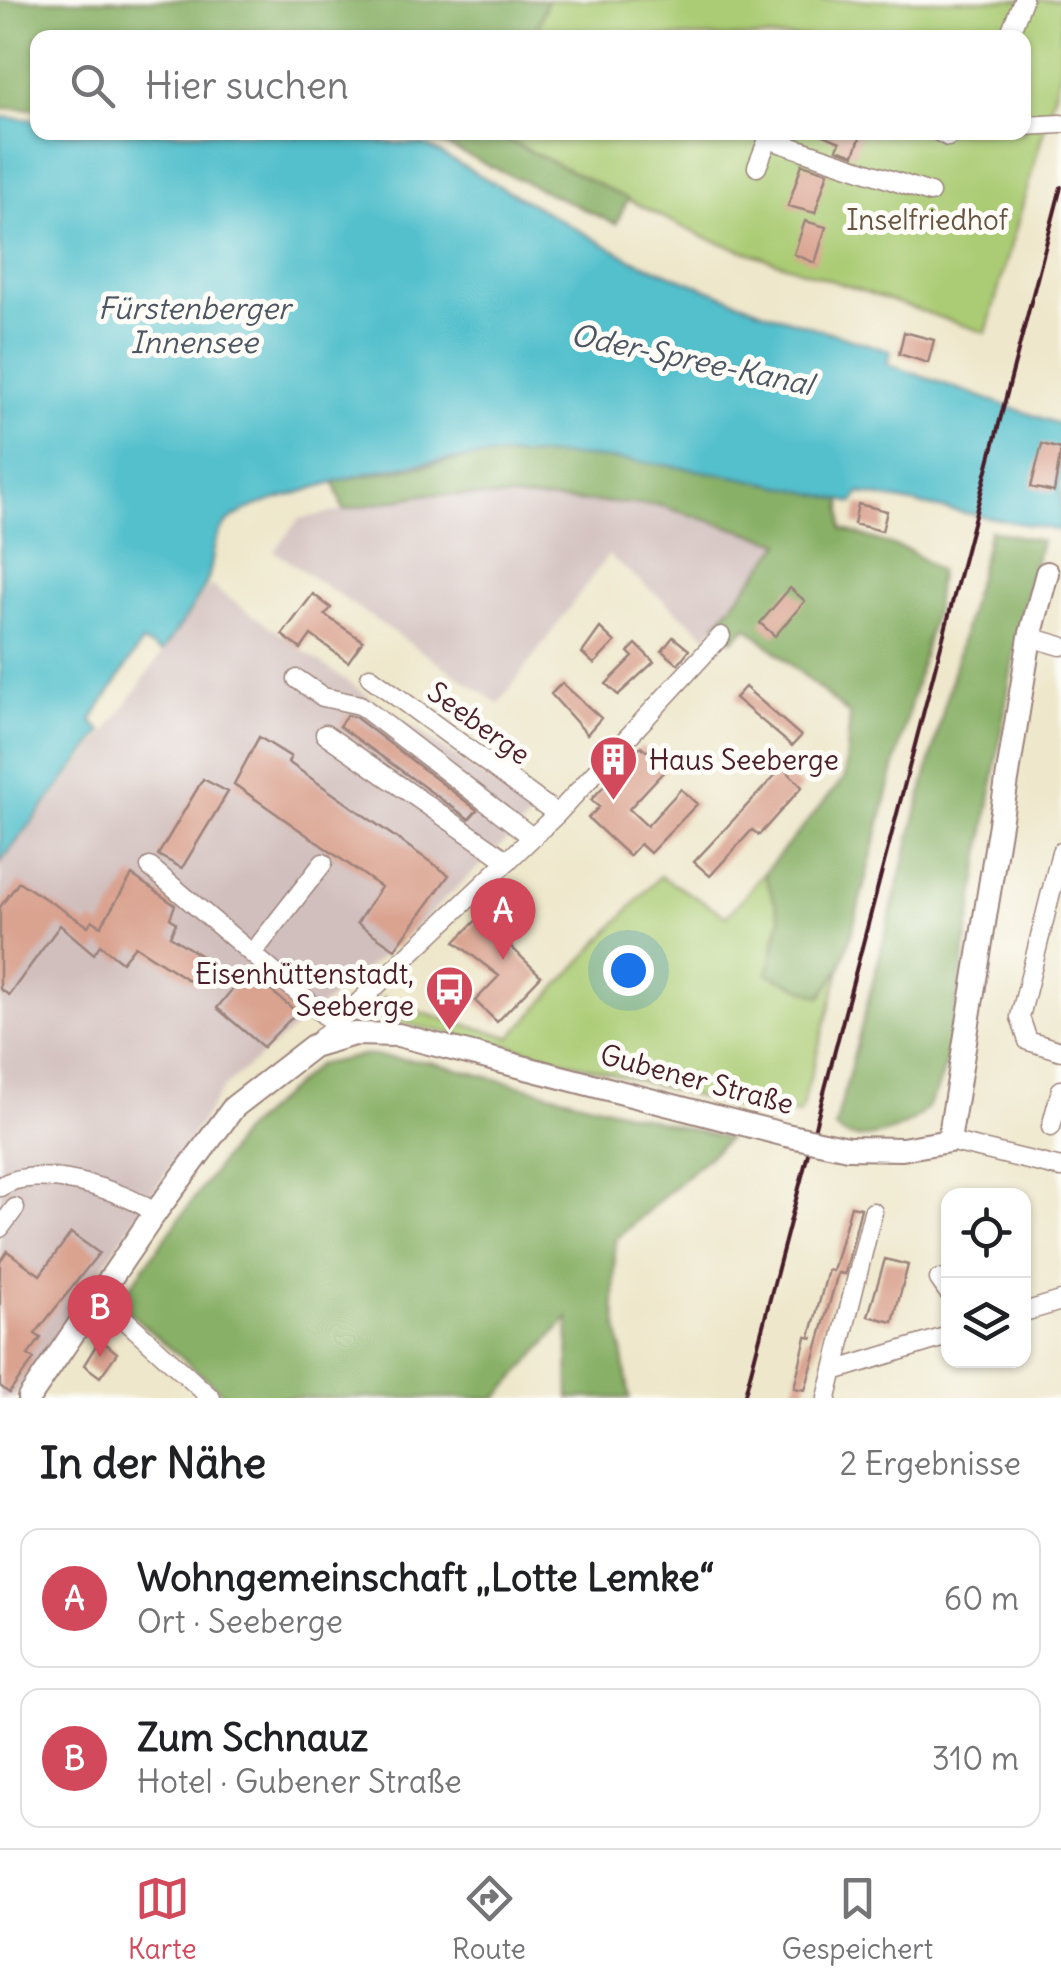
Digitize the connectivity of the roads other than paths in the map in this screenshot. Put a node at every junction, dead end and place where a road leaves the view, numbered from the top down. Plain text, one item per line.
1 (1024, 0) edge
2 (1011, 30) edge
3 (1061, 124) edge
4 (1031, 125) edge
5 (768, 140) edge
6 (771, 140) edge
7 (757, 167) dead end
8 (930, 193) dead end
9 (1047, 573) dead end
10 (721, 636) dead end
11 (1030, 638) junction
12 (1061, 646) edge
13 (370, 678) dead end
14 (297, 679) dead end
15 (325, 734) dead end
16 (556, 814) junction
17 (532, 837) junction
18 (1061, 852) edge
19 (508, 861) junction
20 (323, 863) dead end
21 (150, 866) dead end
22 (252, 954) junction
23 (336, 1025) junction
24 (313, 1046) junction
25 (1061, 1051) edge
26 (1061, 1090) edge
27 (1051, 1127) dead end
28 (950, 1140) junction
29 (1061, 1168) edge
30 (5, 1177) edge
31 (15, 1208) dead end
32 (873, 1212) dead end
33 (156, 1213) junction
34 (0, 1228) edge
35 (99, 1296) junction
36 (1061, 1301) edge
37 (1031, 1310) edge
38 (941, 1338) edge
39 (834, 1371) junction
40 (30, 1398) edge
41 (210, 1398) edge
42 (827, 1398) edge

1 - 2 street
3 - 4 street
5 - 7 street
6 - 8 street
9 - 11 main road
10 - 16 street
11 - 12 street
11 - 28 main road
13 - 16 street, Seeberge
14 - 17 street
15 - 19 street
16 - 17 street
17 - 19 street
18 - 25 street
19 - 23 street
20 - 22 street
21 - 22 street
22 - 23 street
23 - 24 street
24 - 28 main road, Gubener Straße, bridge
24 - 33 main road, Gubener Straße
26 - 27 street
28 - 29 street
30 - 33 street
31 - 34 street
32 - 39 street
33 - 35 main road, Gubener Straße
35 - 40 main road, Gubener Straße
35 - 41 street
36 - 37 street
38 - 39 street
39 - 42 street

